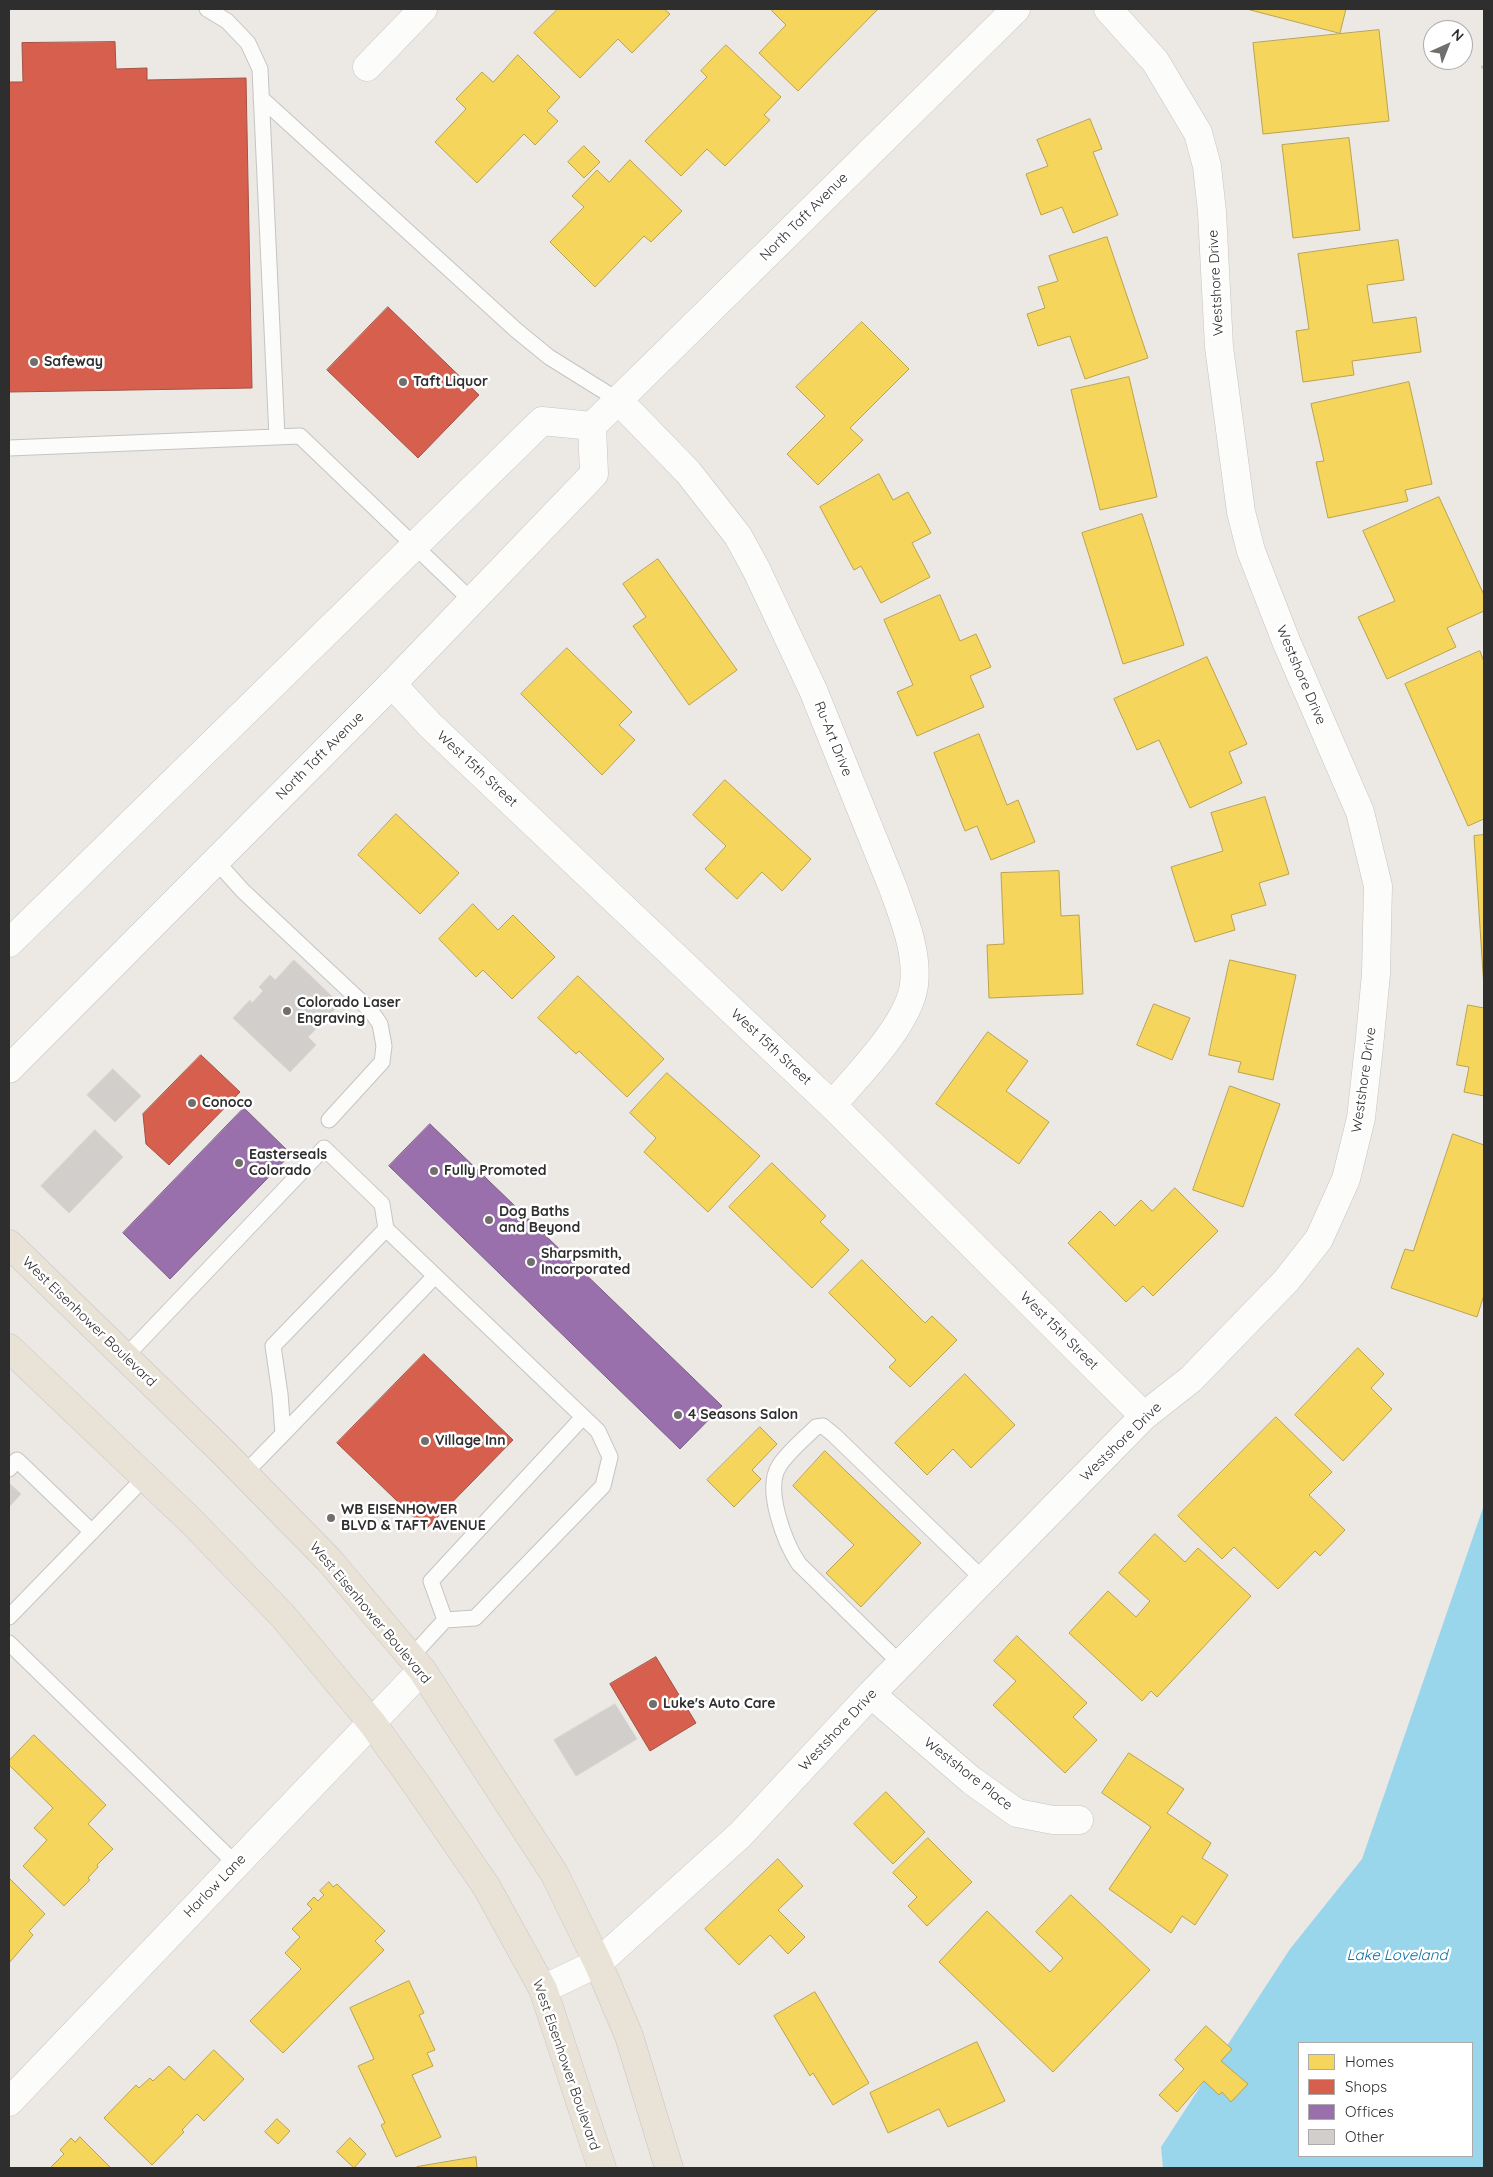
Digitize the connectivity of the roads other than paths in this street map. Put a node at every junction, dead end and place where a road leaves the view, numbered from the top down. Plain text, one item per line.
1 (207, 9) edge
2 (423, 9) edge
3 (1016, 9) edge
4 (1108, 9) edge
5 (368, 67) dead end
6 (261, 98) junction
7 (618, 400) junction
8 (592, 426) junction
9 (277, 437) junction
10 (9, 448) edge
11 (415, 544) junction
12 (472, 601) junction
13 (392, 684) junction
14 (216, 861) junction
15 (9, 943) edge
16 (9, 1069) edge
17 (832, 1105) junction
18 (330, 1120) dead end
19 (386, 1229) junction
20 (9, 1244) edge
21 (436, 1276) junction
22 (9, 1348) edge
23 (125, 1357) junction
24 (1144, 1416) junction
25 (583, 1417) junction
26 (283, 1434) junction
27 (9, 1468) edge
28 (244, 1474) junction
29 (145, 1477) junction
30 (92, 1532) junction
31 (984, 1580) junction
32 (9, 1617) edge
33 (445, 1620) junction
34 (9, 1643) edge
35 (416, 1664) junction
36 (901, 1664) junction
37 (872, 1694) junction
38 (372, 1723) junction
39 (1079, 1820) dead end
40 (236, 1864) junction
41 (598, 1963) junction
42 (543, 1989) junction
43 (9, 2102) edge
44 (602, 2168) edge
45 (669, 2168) edge

1 - 6 lane
2 - 5 street
3 - 7 street, North Taft Avenue
4 - 24 street, Westshore Drive
6 - 7 lane
6 - 9 lane
7 - 8 street, North Taft Avenue
7 - 17 street, Ru-Art Drive
8 - 11 street
8 - 12 street, North Taft Avenue
9 - 10 lane
9 - 11 lane
11 - 12 lane
11 - 15 street
12 - 13 street, North Taft Avenue
13 - 14 street, North Taft Avenue
13 - 17 street, West 15th Street
14 - 16 street, North Taft Avenue
14 - 18 lane
17 - 24 street, West 15th Street
19 - 21 lane
19 - 23 lane
19 - 26 lane
20 - 23 highway, West Eisenhower Boulevard
21 - 25 lane
21 - 26 lane
22 - 29 highway, West Eisenhower Boulevard
23 - 28 highway, West Eisenhower Boulevard
24 - 31 street, Westshore Drive
25 - 33 lane
25 - 33 lane
26 - 28 lane
27 - 30 lane
28 - 35 highway, West Eisenhower Boulevard
29 - 30 lane
29 - 38 highway, West Eisenhower Boulevard
30 - 32 lane
31 - 36 street, Westshore Drive
31 - 36 lane
33 - 35 lane
34 - 40 lane
35 - 38 street, Harlow Lane
35 - 41 highway, West Eisenhower Boulevard
36 - 37 street, Westshore Drive
37 - 39 street, Westshore Place
37 - 41 street, Westshore Drive
38 - 40 street, Harlow Lane
38 - 42 highway, West Eisenhower Boulevard
40 - 43 street, Harlow Lane
41 - 42 street, Westshore Drive
41 - 45 highway, West Eisenhower Boulevard
42 - 44 highway, West Eisenhower Boulevard

